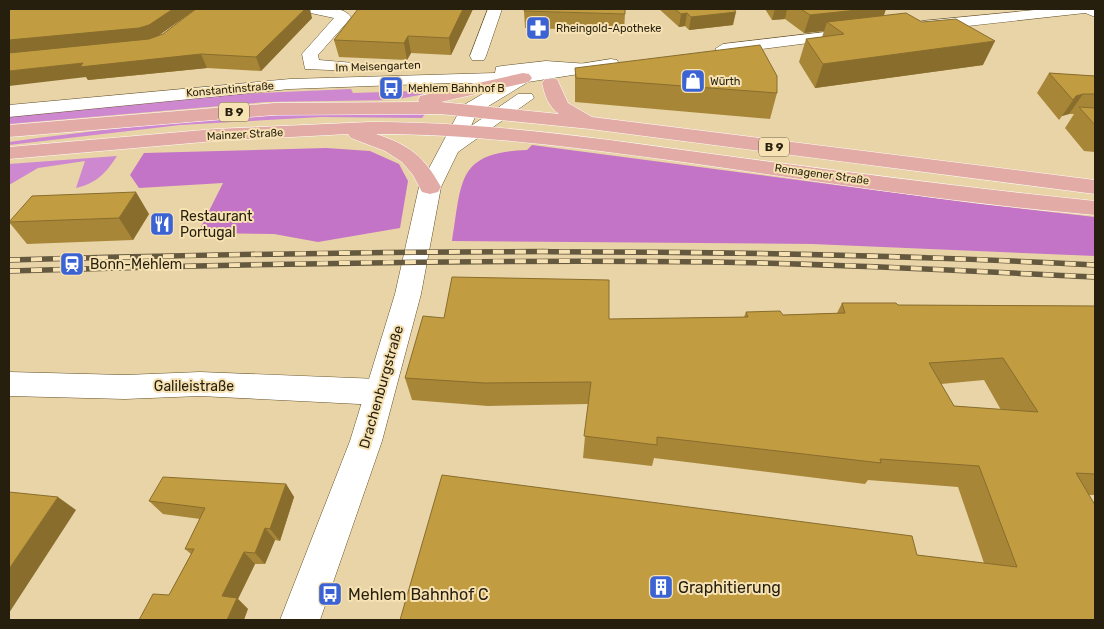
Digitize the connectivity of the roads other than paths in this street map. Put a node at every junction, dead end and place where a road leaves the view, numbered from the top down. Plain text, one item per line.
1 (311, 9) edge
2 (495, 9) edge
3 (1087, 9) edge
4 (1095, 14) edge
5 (905, 28) edge
6 (859, 34) edge
7 (705, 52) edge
8 (478, 56) junction
9 (630, 62) edge
10 (582, 68) junction
11 (504, 71) junction
12 (451, 78) junction
13 (523, 78) junction
14 (551, 83) junction
15 (399, 107) junction
16 (469, 110) junction
17 (9, 111) edge
18 (501, 113) junction
19 (590, 123) junction
20 (342, 129) junction
21 (468, 130) junction
22 (9, 131) edge
23 (9, 153) edge
24 (430, 187) junction
25 (1095, 187) edge
26 (1095, 208) edge
27 (9, 384) edge
28 (380, 392) junction
29 (300, 620) edge

1 - 8 street, Im Meisengarten
2 - 8 street
3 - 4 street
3 - 5 street
6 - 7 street
8 - 11 street
9 - 10 street
10 - 11 street
10 - 13 street
10 - 14 street
11 - 12 street, Konstantinstraße
12 - 13 street, Konstantinstraße
12 - 17 street, Konstantinstraße
13 - 15 main road
13 - 16 street
14 - 18 street
14 - 19 main road
15 - 16 main road, Mainzer Straße / B 9
15 - 22 main road, Mainzer Straße / B 9
16 - 18 main road, Remagener Straße / B 9
16 - 21 street
18 - 19 main road, Remagener Straße / B 9
18 - 21 street
19 - 25 main road, Remagener Straße / B 9
20 - 21 main road, Mainzer Straße / B 9
20 - 23 main road, Mainzer Straße / B 9
20 - 24 main road
21 - 24 street, Drachenburgstraße
21 - 26 main road, Remagener Straße / B 9
24 - 28 street, Drachenburgstraße
27 - 28 street, Galileistraße
28 - 29 street, Drachenburgstraße

